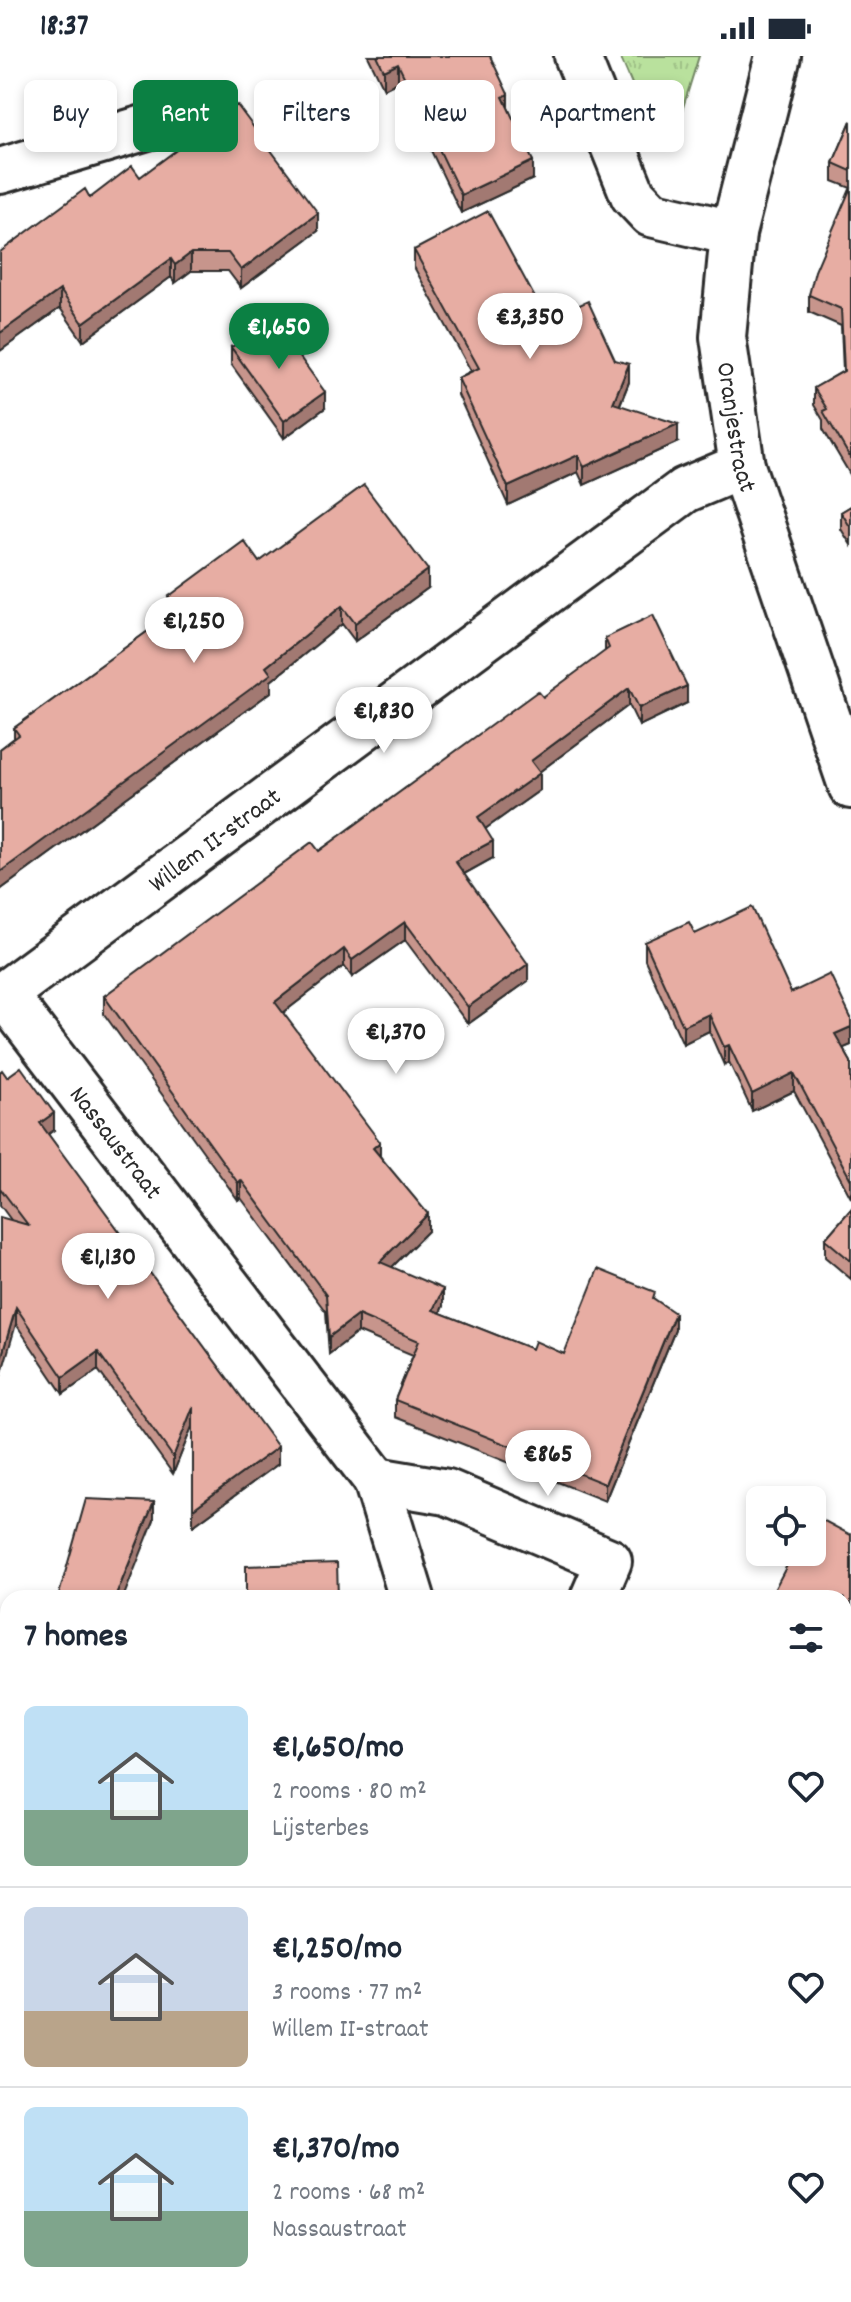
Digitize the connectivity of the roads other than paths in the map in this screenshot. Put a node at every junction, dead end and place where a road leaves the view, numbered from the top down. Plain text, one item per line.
1 (577, 56) edge
2 (778, 56) edge
3 (133, 131) edge
4 (0, 171) edge
5 (733, 233) junction
6 (742, 466) junction
7 (851, 786) edge
8 (2, 996) edge
9 (376, 1480) junction
10 (410, 1590) edge
11 (596, 1590) edge

1 - 5 street
2 - 5 street, Oranjestraat
3 - 4 street
5 - 6 street, Oranjestraat
6 - 7 street, Oranjestraat
6 - 8 street, Willem II-straat
8 - 9 street, Nassaustraat
9 - 10 street, Nassaustraat
9 - 11 street

